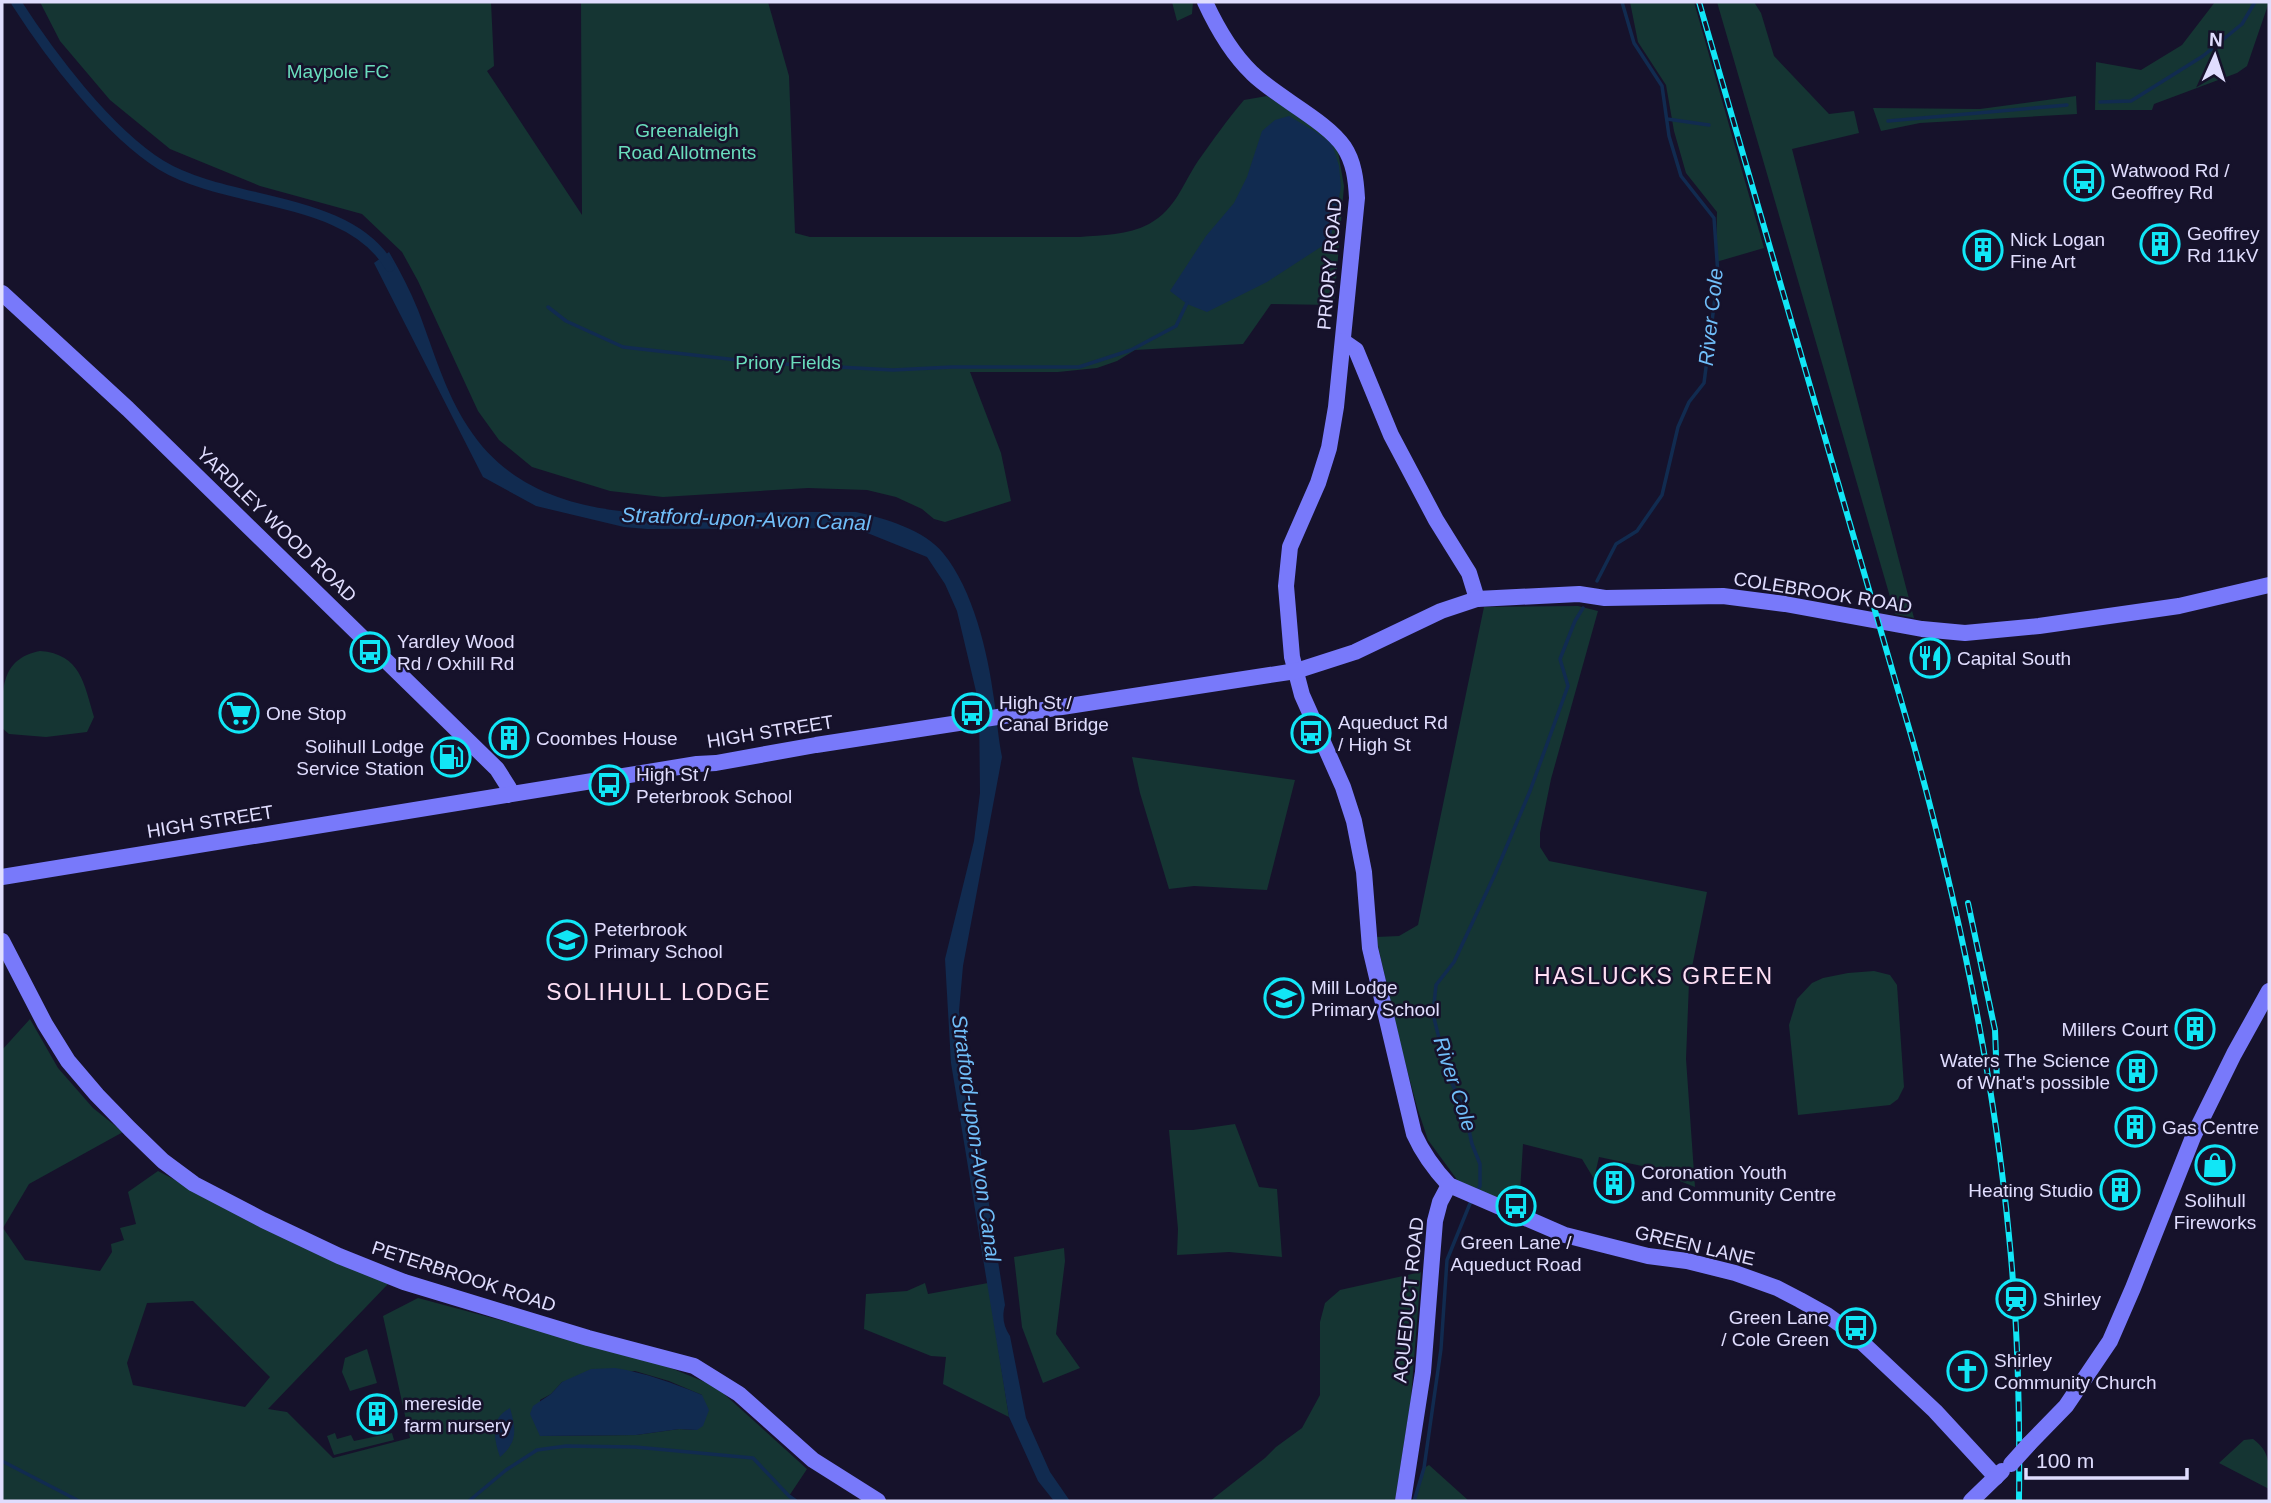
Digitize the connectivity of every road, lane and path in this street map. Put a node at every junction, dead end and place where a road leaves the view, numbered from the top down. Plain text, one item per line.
1 (1205, 2) edge
2 (2, 293) edge
3 (1343, 341) junction
4 (2269, 585) edge
5 (1477, 598) junction
6 (1296, 671) junction
7 (507, 795) junction
8 (2, 877) edge
9 (2, 941) edge
10 (2269, 991) edge
11 (1449, 1185) junction
12 (1996, 1477) junction
13 (878, 1501) edge
14 (1403, 1501) edge
15 (1971, 1501) edge

1 - 3 street, PRIORY ROAD
2 - 7 street, YARDLEY WOOD ROAD
3 - 5 street, PRIORY ROAD
3 - 6 street
4 - 5 street, COLEBROOK ROAD
5 - 6 street, COLEBROOK ROAD
6 - 7 street, HIGH STREET
6 - 11 street
7 - 8 street, HIGH STREET
9 - 13 street, PETERBROOK ROAD
10 - 12 street, bridge
11 - 12 street, GREEN LANE
11 - 14 street, AQUEDUCT ROAD
12 - 15 street

